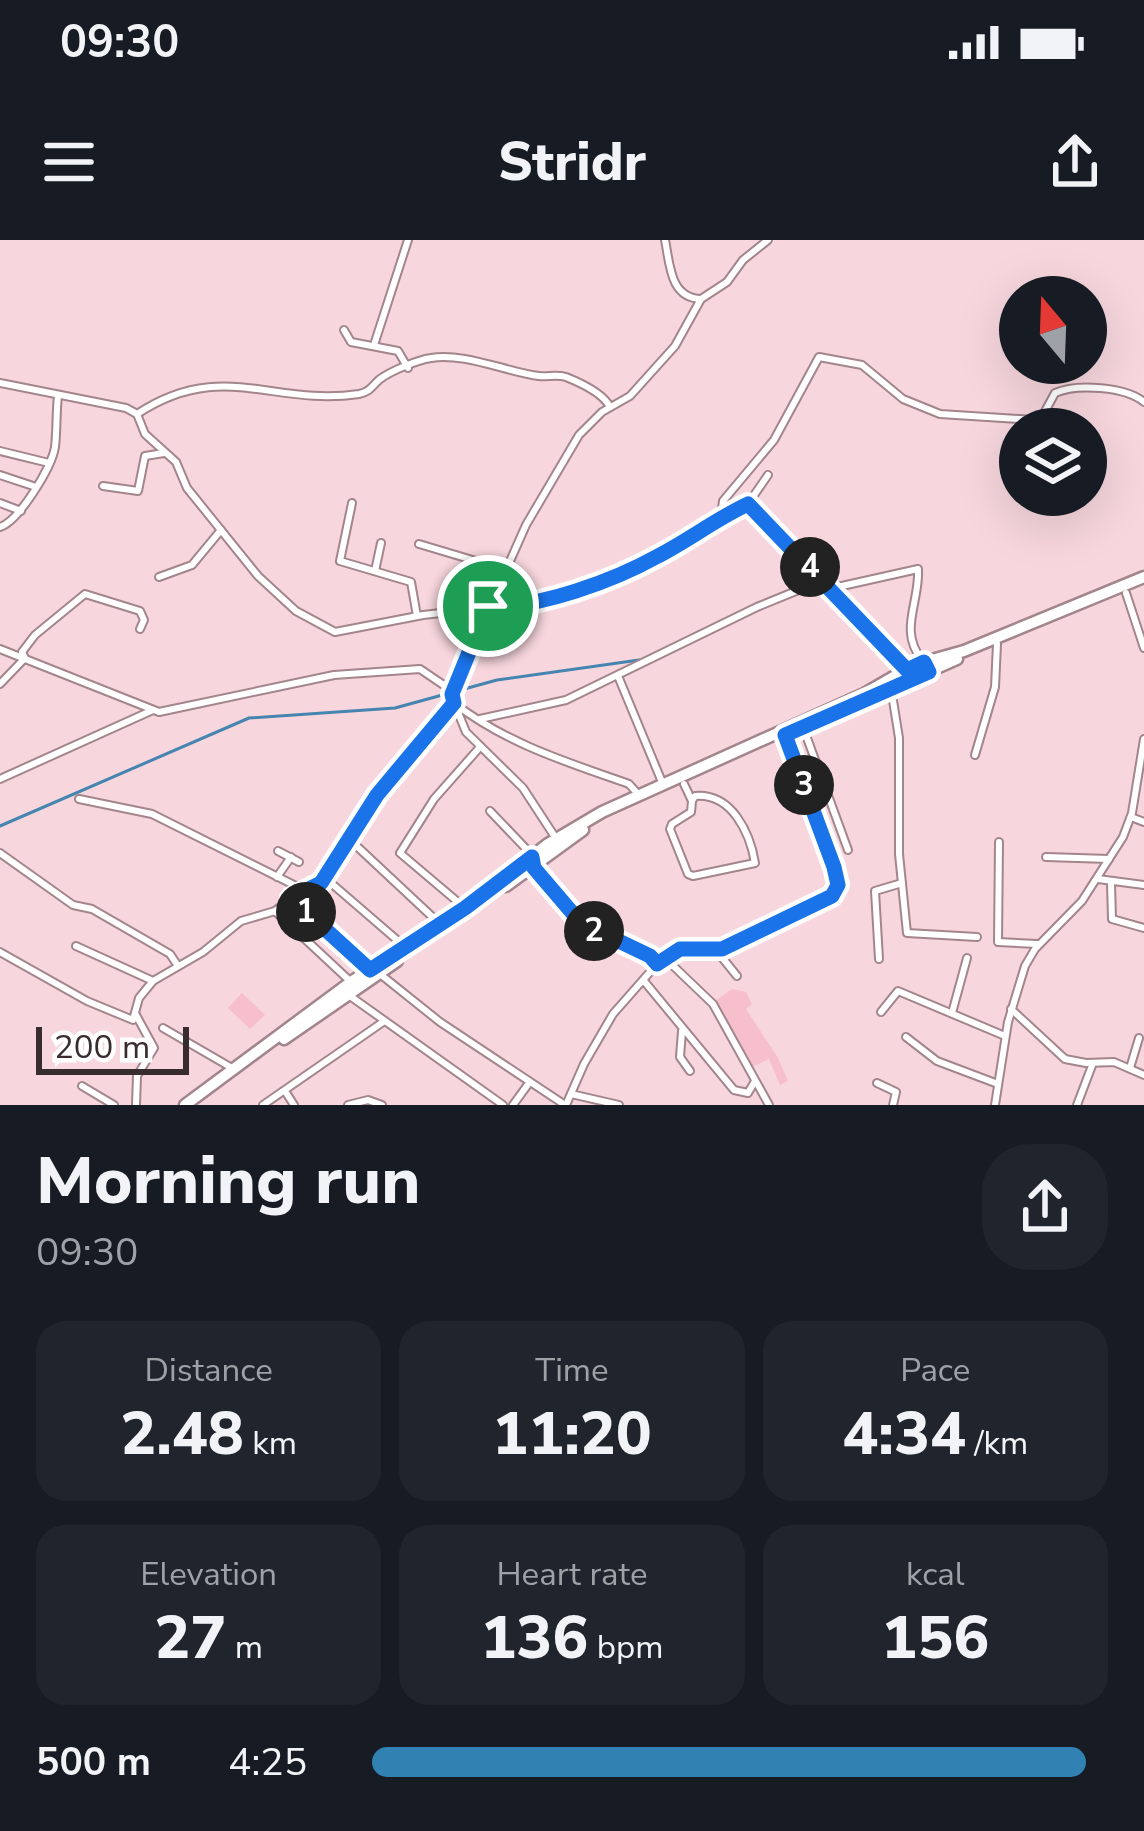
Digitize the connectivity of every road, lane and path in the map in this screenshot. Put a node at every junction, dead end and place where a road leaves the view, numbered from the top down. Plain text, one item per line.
1 (408, 240) edge
2 (665, 240) edge
3 (768, 240) edge
4 (701, 299) junction
5 (344, 330) dead end
6 (374, 345) junction
7 (408, 368) junction
8 (0, 383) edge
9 (58, 396) junction
10 (1144, 402) edge
11 (610, 406) junction
12 (137, 413) junction
13 (0, 451) edge
14 (164, 453) junction
15 (50, 463) junction
16 (0, 475) edge
17 (768, 475) dead end
18 (103, 486) dead end
19 (36, 487) junction
20 (0, 503) edge
21 (352, 503) dead end
22 (748, 504) junction
23 (21, 511) junction
24 (722, 516) junction
25 (0, 527) edge
26 (221, 530) junction
27 (380, 543) dead end
28 (419, 544) dead end
29 (506, 570) junction
30 (375, 571) junction
31 (159, 577) dead end
32 (824, 580) junction
33 (1144, 581) edge
34 (831, 588) junction
35 (1126, 593) junction
36 (488, 606) junction
37 (417, 616) junction
38 (140, 629) dead end
39 (997, 644) junction
40 (1144, 648) edge
41 (0, 649) edge
42 (25, 658) junction
43 (926, 668) junction
44 (911, 675) junction
45 (619, 676) junction
46 (0, 684) edge
47 (891, 688) junction
48 (453, 699) junction
49 (153, 710) junction
50 (476, 720) junction
51 (803, 727) junction
52 (785, 735) junction
53 (1144, 739) edge
54 (480, 747) junction
55 (975, 755) dead end
56 (0, 779) edge
57 (662, 782) junction
58 (684, 784) junction
59 (638, 794) junction
60 (80, 799) dead end
61 (692, 801) junction
62 (490, 811) dead end
63 (1131, 817) junction
64 (1144, 822) edge
65 (349, 838) junction
66 (999, 842) dead end
67 (557, 846) junction
68 (848, 850) dead end
69 (278, 851) dead end
70 (0, 854) edge
71 (1046, 857) dead end
72 (1109, 859) junction
73 (533, 860) junction
74 (277, 877) junction
75 (324, 877) junction
76 (1098, 879) junction
77 (1111, 883) junction
78 (902, 884) junction
79 (1144, 885) edge
80 (305, 890) junction
81 (291, 898) junction
82 (465, 908) junction
83 (274, 911) junction
84 (441, 925) junction
85 (1144, 928) edge
86 (977, 937) dead end
87 (1038, 945) junction
88 (76, 946) dead end
89 (406, 948) junction
90 (716, 950) junction
91 (0, 952) edge
92 (967, 958) dead end
93 (880, 959) dead end
94 (662, 962) junction
95 (178, 966) junction
96 (375, 972) junction
97 (737, 976) dead end
98 (153, 981) junction
99 (644, 981) junction
100 (348, 991) junction
101 (1012, 1009) junction
102 (880, 1012) dead end
103 (952, 1013) junction
104 (136, 1015) junction
105 (383, 1022) junction
106 (682, 1027) junction
107 (163, 1028) dead end
108 (1005, 1036) junction
109 (906, 1037) dead end
110 (1139, 1038) dead end
111 (1093, 1063) junction
112 (232, 1068) junction
113 (1130, 1068) junction
114 (690, 1071) dead end
115 (754, 1076) junction
116 (1144, 1076) edge
117 (529, 1083) junction
118 (877, 1083) dead end
119 (998, 1084) junction
120 (82, 1086) dead end
121 (285, 1091) junction
122 (91, 1093) junction
123 (571, 1094) junction
124 (208, 1100) edge
125 (89, 1105) edge
126 (114, 1105) edge
127 (136, 1105) edge
128 (185, 1105) edge
129 (194, 1105) edge
130 (263, 1105) edge
131 (294, 1105) edge
132 (348, 1105) edge
133 (382, 1105) edge
134 (503, 1105) edge
135 (513, 1105) edge
136 (566, 1105) edge
137 (619, 1105) edge
138 (769, 1105) edge
139 (893, 1105) edge
140 (995, 1105) edge
141 (1078, 1105) edge

1 - 6 street
2 - 4 street
3 - 4 street
4 - 11 street
5 - 6 street
6 - 7 street
7 - 11 street
7 - 12 street
8 - 9 street
9 - 12 street
9 - 15 street
10 - 24 street
11 - 29 street
12 - 14 street
13 - 15 street
14 - 18 street
14 - 26 street
15 - 19 street
16 - 19 street
17 - 22 street
19 - 23 street
20 - 23 street
21 - 30 street
22 - 24 street
22 - 32 street
23 - 25 street
24 - 36 street
26 - 31 street
26 - 37 street
27 - 30 street
28 - 29 street
29 - 36 street
30 - 37 street
32 - 34 street
32 - 45 street
33 - 35 main road
33 - 43 main road
34 - 43 street
34 - 44 street
35 - 39 main road
35 - 40 street
36 - 37 street
36 - 48 street
38 - 42 street
39 - 43 main road
39 - 55 street
41 - 42 street
42 - 46 street
42 - 49 street
43 - 44 main road
44 - 47 main road
44 - 57 main road
45 - 50 street
45 - 57 street
47 - 51 main road
47 - 78 street
48 - 49 street
48 - 50 street
48 - 54 street
48 - 65 street
49 - 56 street
50 - 59 street
51 - 52 main road
51 - 68 street
52 - 58 main road
52 - 90 street
53 - 63 street
54 - 67 street
54 - 82 street
57 - 59 main road
58 - 61 street
58 - 67 main road
59 - 67 main road
60 - 74 street
61 - 61 street
62 - 73 street
63 - 64 street
63 - 72 street
65 - 75 street
65 - 84 street
66 - 87 street
67 - 73 main road
69 - 74 street
70 - 95 street
71 - 72 street
72 - 76 street
73 - 82 main road
73 - 94 street
73 - 96 main road
74 - 80 street
75 - 80 street
75 - 89 street
76 - 77 street
76 - 87 street
77 - 79 street
77 - 85 street
78 - 86 street
78 - 93 street
80 - 81 street
81 - 83 street
81 - 96 street
82 - 84 main road
83 - 95 street
83 - 100 street
84 - 89 main road
87 - 101 street
88 - 98 street
89 - 96 main road
90 - 94 street
90 - 97 street
91 - 104 street
92 - 103 street
94 - 99 street
94 - 115 street
95 - 98 street
96 - 100 main road
96 - 117 street
98 - 104 street
99 - 106 street
99 - 123 street
100 - 105 street
100 - 112 main road
100 - 124 main road
101 - 108 street
101 - 111 street
102 - 103 street
103 - 108 street
104 - 127 street
105 - 121 street
105 - 134 street
106 - 114 street
106 - 115 street
107 - 112 street
108 - 119 street
109 - 119 street
110 - 113 street
111 - 113 street
111 - 141 street
112 - 128 main road
113 - 116 street
115 - 138 street
117 - 135 street
117 - 136 street
118 - 139 street
119 - 140 street
120 - 122 street
121 - 130 street
121 - 131 street
122 - 125 street
122 - 126 street
123 - 136 street
123 - 137 street
124 - 129 main road
132 - 133 street

